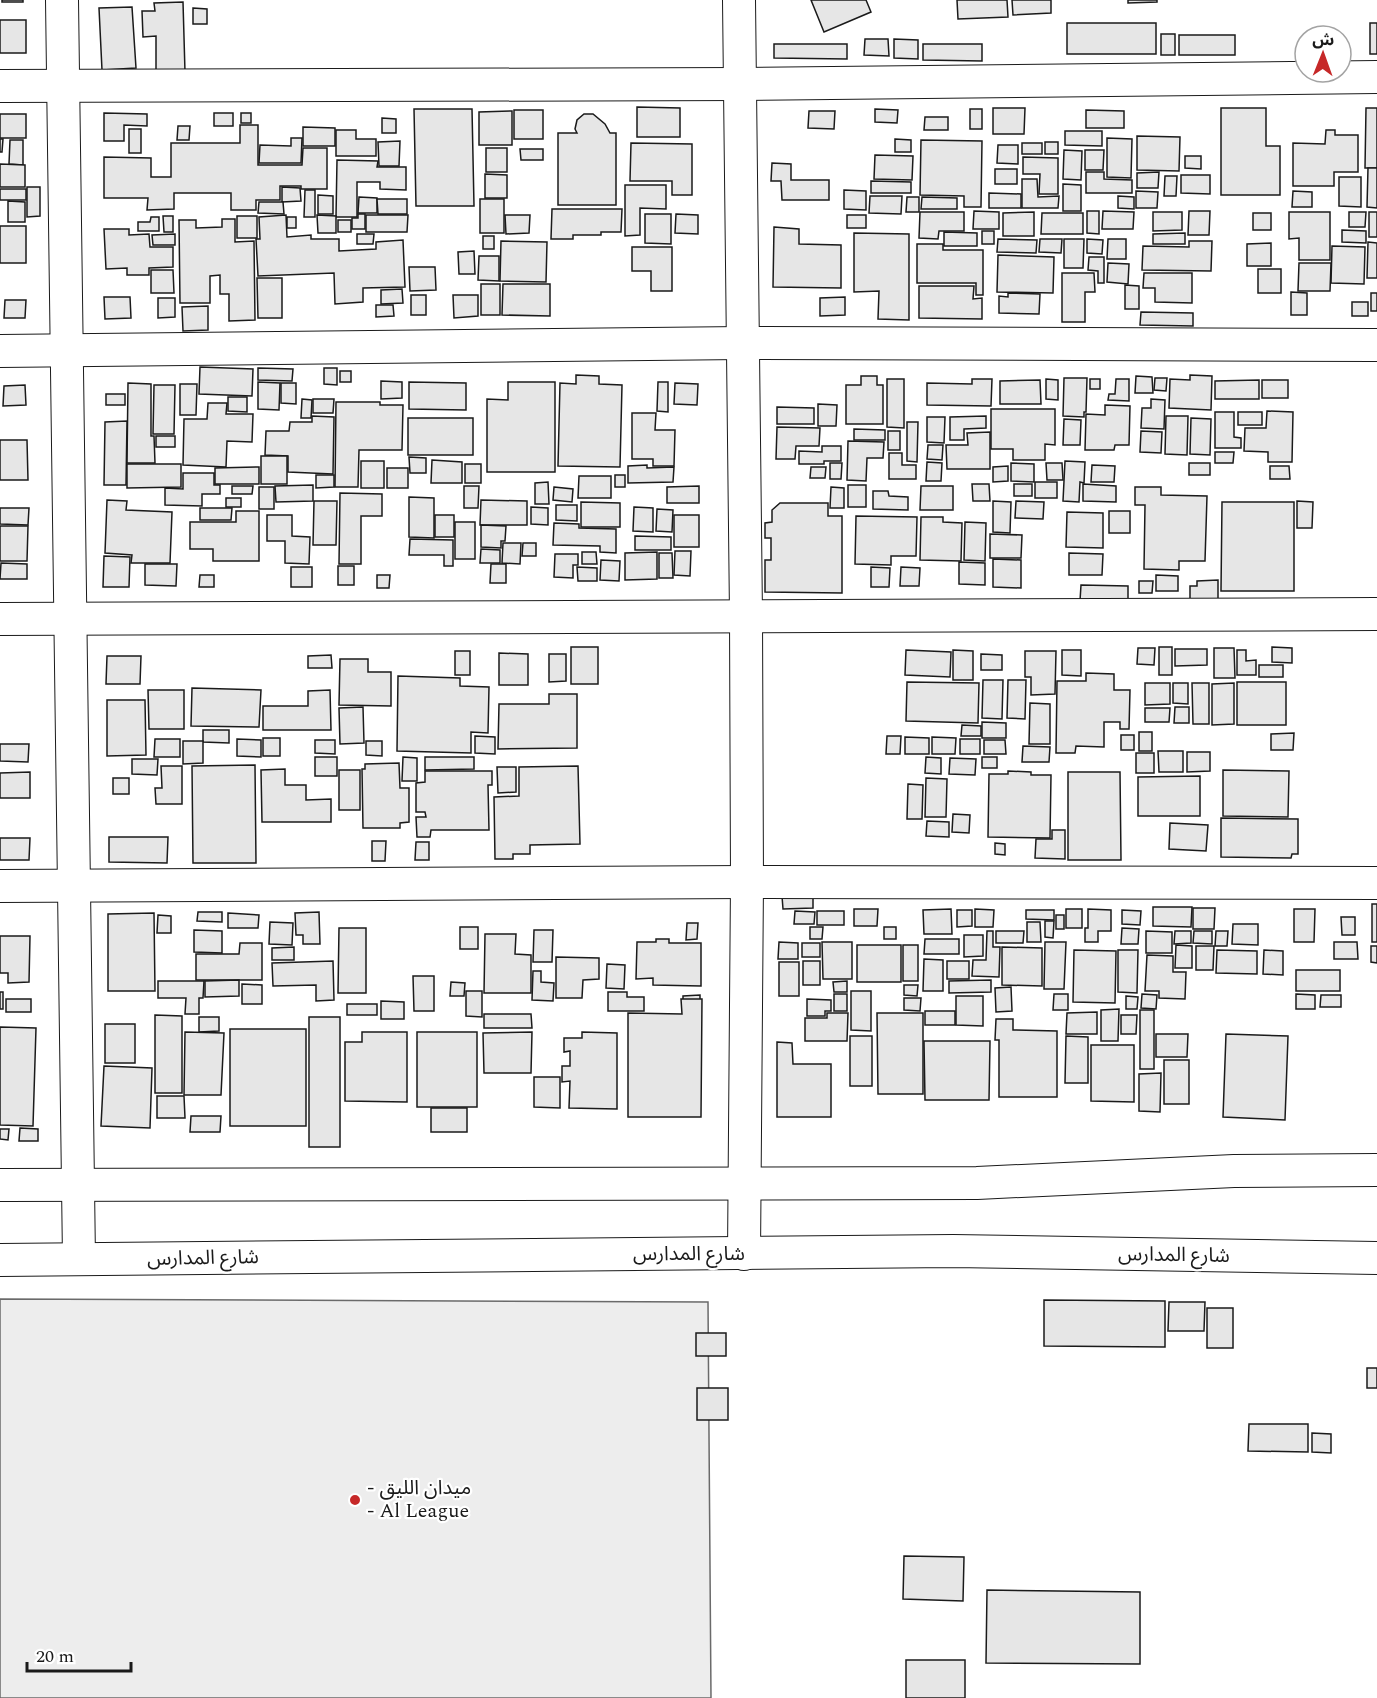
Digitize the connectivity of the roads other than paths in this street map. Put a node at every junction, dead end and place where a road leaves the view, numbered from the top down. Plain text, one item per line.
1 (62, 0) edge
2 (739, 0) edge
3 (1377, 77) edge
4 (741, 84) junction
5 (0, 86) edge
6 (62, 86) junction
7 (742, 343) junction
8 (1377, 345) edge
9 (66, 350) junction
10 (0, 351) edge
11 (1377, 614) edge
12 (746, 615) junction
13 (0, 619) edge
14 (70, 619) junction
15 (747, 882) junction
16 (1377, 883) edge
17 (73, 885) junction
18 (0, 886) edge
19 (1377, 1170) edge
20 (746, 1184) junction
21 (0, 1185) edge
22 (79, 1185) junction
23 (744, 1254) junction
24 (1377, 1258) edge
25 (79, 1259) junction
26 (0, 1260) edge

1 - 6 street
2 - 4 street
3 - 4 street
4 - 6 street
4 - 7 street
5 - 6 street
6 - 9 street
7 - 8 street
7 - 9 street
7 - 12 street
9 - 10 street
9 - 14 street
11 - 12 street
12 - 14 street
12 - 15 street
13 - 14 street
14 - 17 street
15 - 16 street
15 - 17 street
15 - 20 street
17 - 18 street
17 - 22 street
19 - 20 street
20 - 22 street
20 - 23 street
21 - 22 street
22 - 25 street
23 - 24 street, شارع المدارس
23 - 25 street, شارع المدارس
25 - 26 street, شارع المدارس

